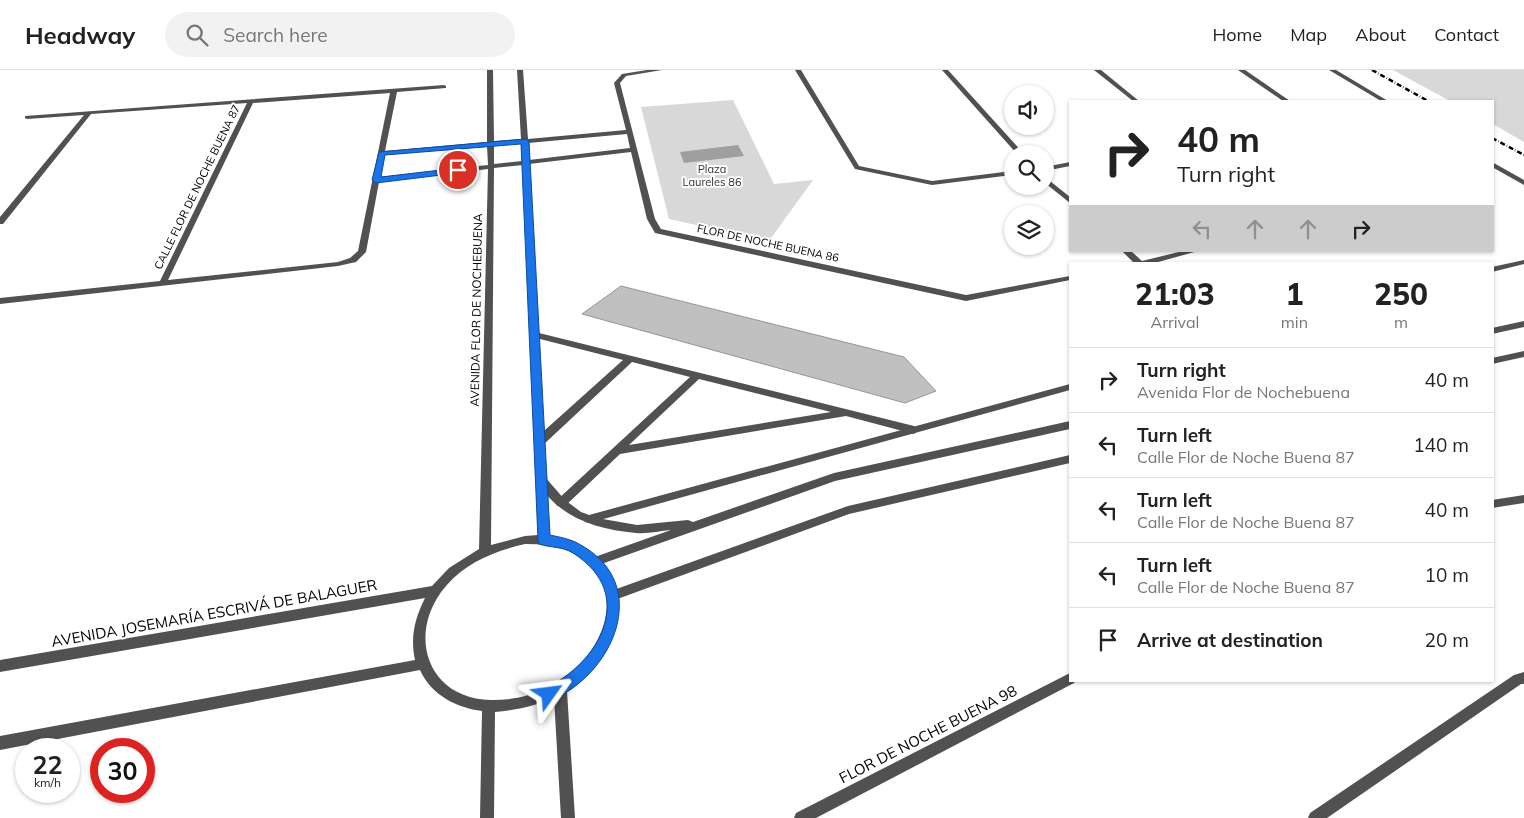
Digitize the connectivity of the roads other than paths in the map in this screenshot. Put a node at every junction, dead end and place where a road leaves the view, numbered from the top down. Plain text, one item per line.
1 (490, 70) edge
2 (520, 70) edge
3 (660, 70) edge
4 (798, 70) edge
5 (945, 70) edge
6 (1097, 70) edge
7 (1241, 70) edge
8 (1332, 70) edge
9 (444, 87) dead end
10 (394, 90) junction
11 (1135, 100) edge
12 (1286, 100) edge
13 (1383, 100) edge
14 (251, 101) junction
15 (90, 112) junction
16 (27, 117) dead end
17 (629, 132) junction
18 (525, 141) junction
19 (491, 144) junction
20 (1013, 145) edge
21 (633, 150) junction
22 (382, 153) junction
23 (526, 162) junction
24 (1069, 164) edge
25 (1494, 165) edge
26 (491, 166) junction
27 (1054, 167) edge
28 (1004, 175) edge
29 (376, 180) junction
30 (1524, 183) edge
31 (1054, 187) edge
32 (1069, 200) edge
33 (0, 222) edge
34 (1127, 252) edge
35 (1190, 252) edge
36 (1138, 262) edge
37 (1148, 262) edge
38 (1524, 262) edge
39 (1494, 270) edge
40 (1069, 278) edge
41 (163, 283) junction
42 (0, 301) edge
43 (1524, 324) edge
44 (1494, 331) edge
45 (534, 335) junction
46 (1524, 354) edge
47 (630, 359) junction
48 (1494, 361) edge
49 (697, 376) junction
50 (1069, 387) edge
51 (848, 413) junction
52 (1069, 425) edge
53 (914, 430) junction
54 (539, 442) junction
55 (616, 451) junction
56 (1069, 459) edge
57 (541, 480) junction
58 (1524, 499) edge
59 (561, 503) junction
60 (1494, 504) edge
61 (589, 519) junction
62 (704, 523) junction
63 (544, 540) junction
64 (485, 551) junction
65 (593, 562) junction
66 (434, 591) junction
67 (612, 596) junction
68 (422, 664) junction
69 (0, 666) edge
70 (1524, 678) edge
71 (1069, 679) edge
72 (560, 689) junction
73 (490, 706) junction
74 (0, 742) edge
75 (487, 818) edge
76 (568, 818) edge
77 (801, 818) edge
78 (1315, 818) edge

1 - 19 street, AVENIDA FLOR DE NOCHEBUENA
2 - 18 street
3 - 17 street, FLOR DE NOCHE BUENA 86
4 - 28 street
5 - 20 street
6 - 11 street
7 - 12 street
8 - 13 street
9 - 10 street, CALLE FLOR DE NOCHE BUENA 87
10 - 14 street, CALLE FLOR DE NOCHE BUENA 87
10 - 22 street, CALLE FLOR DE NOCHE BUENA 87
14 - 15 street, CALLE FLOR DE NOCHE BUENA 87
14 - 41 street, CALLE FLOR DE NOCHE BUENA 87
15 - 16 street, CALLE FLOR DE NOCHE BUENA 87
15 - 33 street
17 - 18 street
17 - 21 street, FLOR DE NOCHE BUENA 86
18 - 19 street
18 - 23 street
19 - 22 street
19 - 26 street, AVENIDA FLOR DE NOCHEBUENA
21 - 23 street
21 - 40 street, FLOR DE NOCHE BUENA 86
22 - 29 street, CALLE FLOR DE NOCHE BUENA 87
23 - 26 street
23 - 45 street
24 - 27 street
25 - 30 street
26 - 29 street
26 - 64 street, AVENIDA FLOR DE NOCHEBUENA
29 - 41 street, CALLE FLOR DE NOCHE BUENA 87
31 - 32 street
34 - 36 street
35 - 37 street
38 - 39 street
41 - 42 street, CALLE FLOR DE NOCHE BUENA 87
43 - 44 street
45 - 47 street
45 - 54 street
46 - 48 street
47 - 49 street
47 - 54 street
49 - 51 street
49 - 55 street
50 - 53 street
51 - 53 street
51 - 55 street
52 - 62 street
53 - 61 street
54 - 57 street
55 - 59 street
56 - 67 street
57 - 59 street
57 - 63 street
58 - 60 street
59 - 61 street
61 - 62 street
62 - 65 street
63 - 64 street
63 - 65 street
64 - 66 street
65 - 67 street
66 - 68 street
66 - 69 street, AVENIDA JOSEMARÍA ESCRIVÁ DE BALAGUER
67 - 72 street
68 - 73 street
68 - 74 street
70 - 78 street
71 - 77 street, FLOR DE NOCHE BUENA 98
72 - 73 street
72 - 76 street
73 - 75 street

